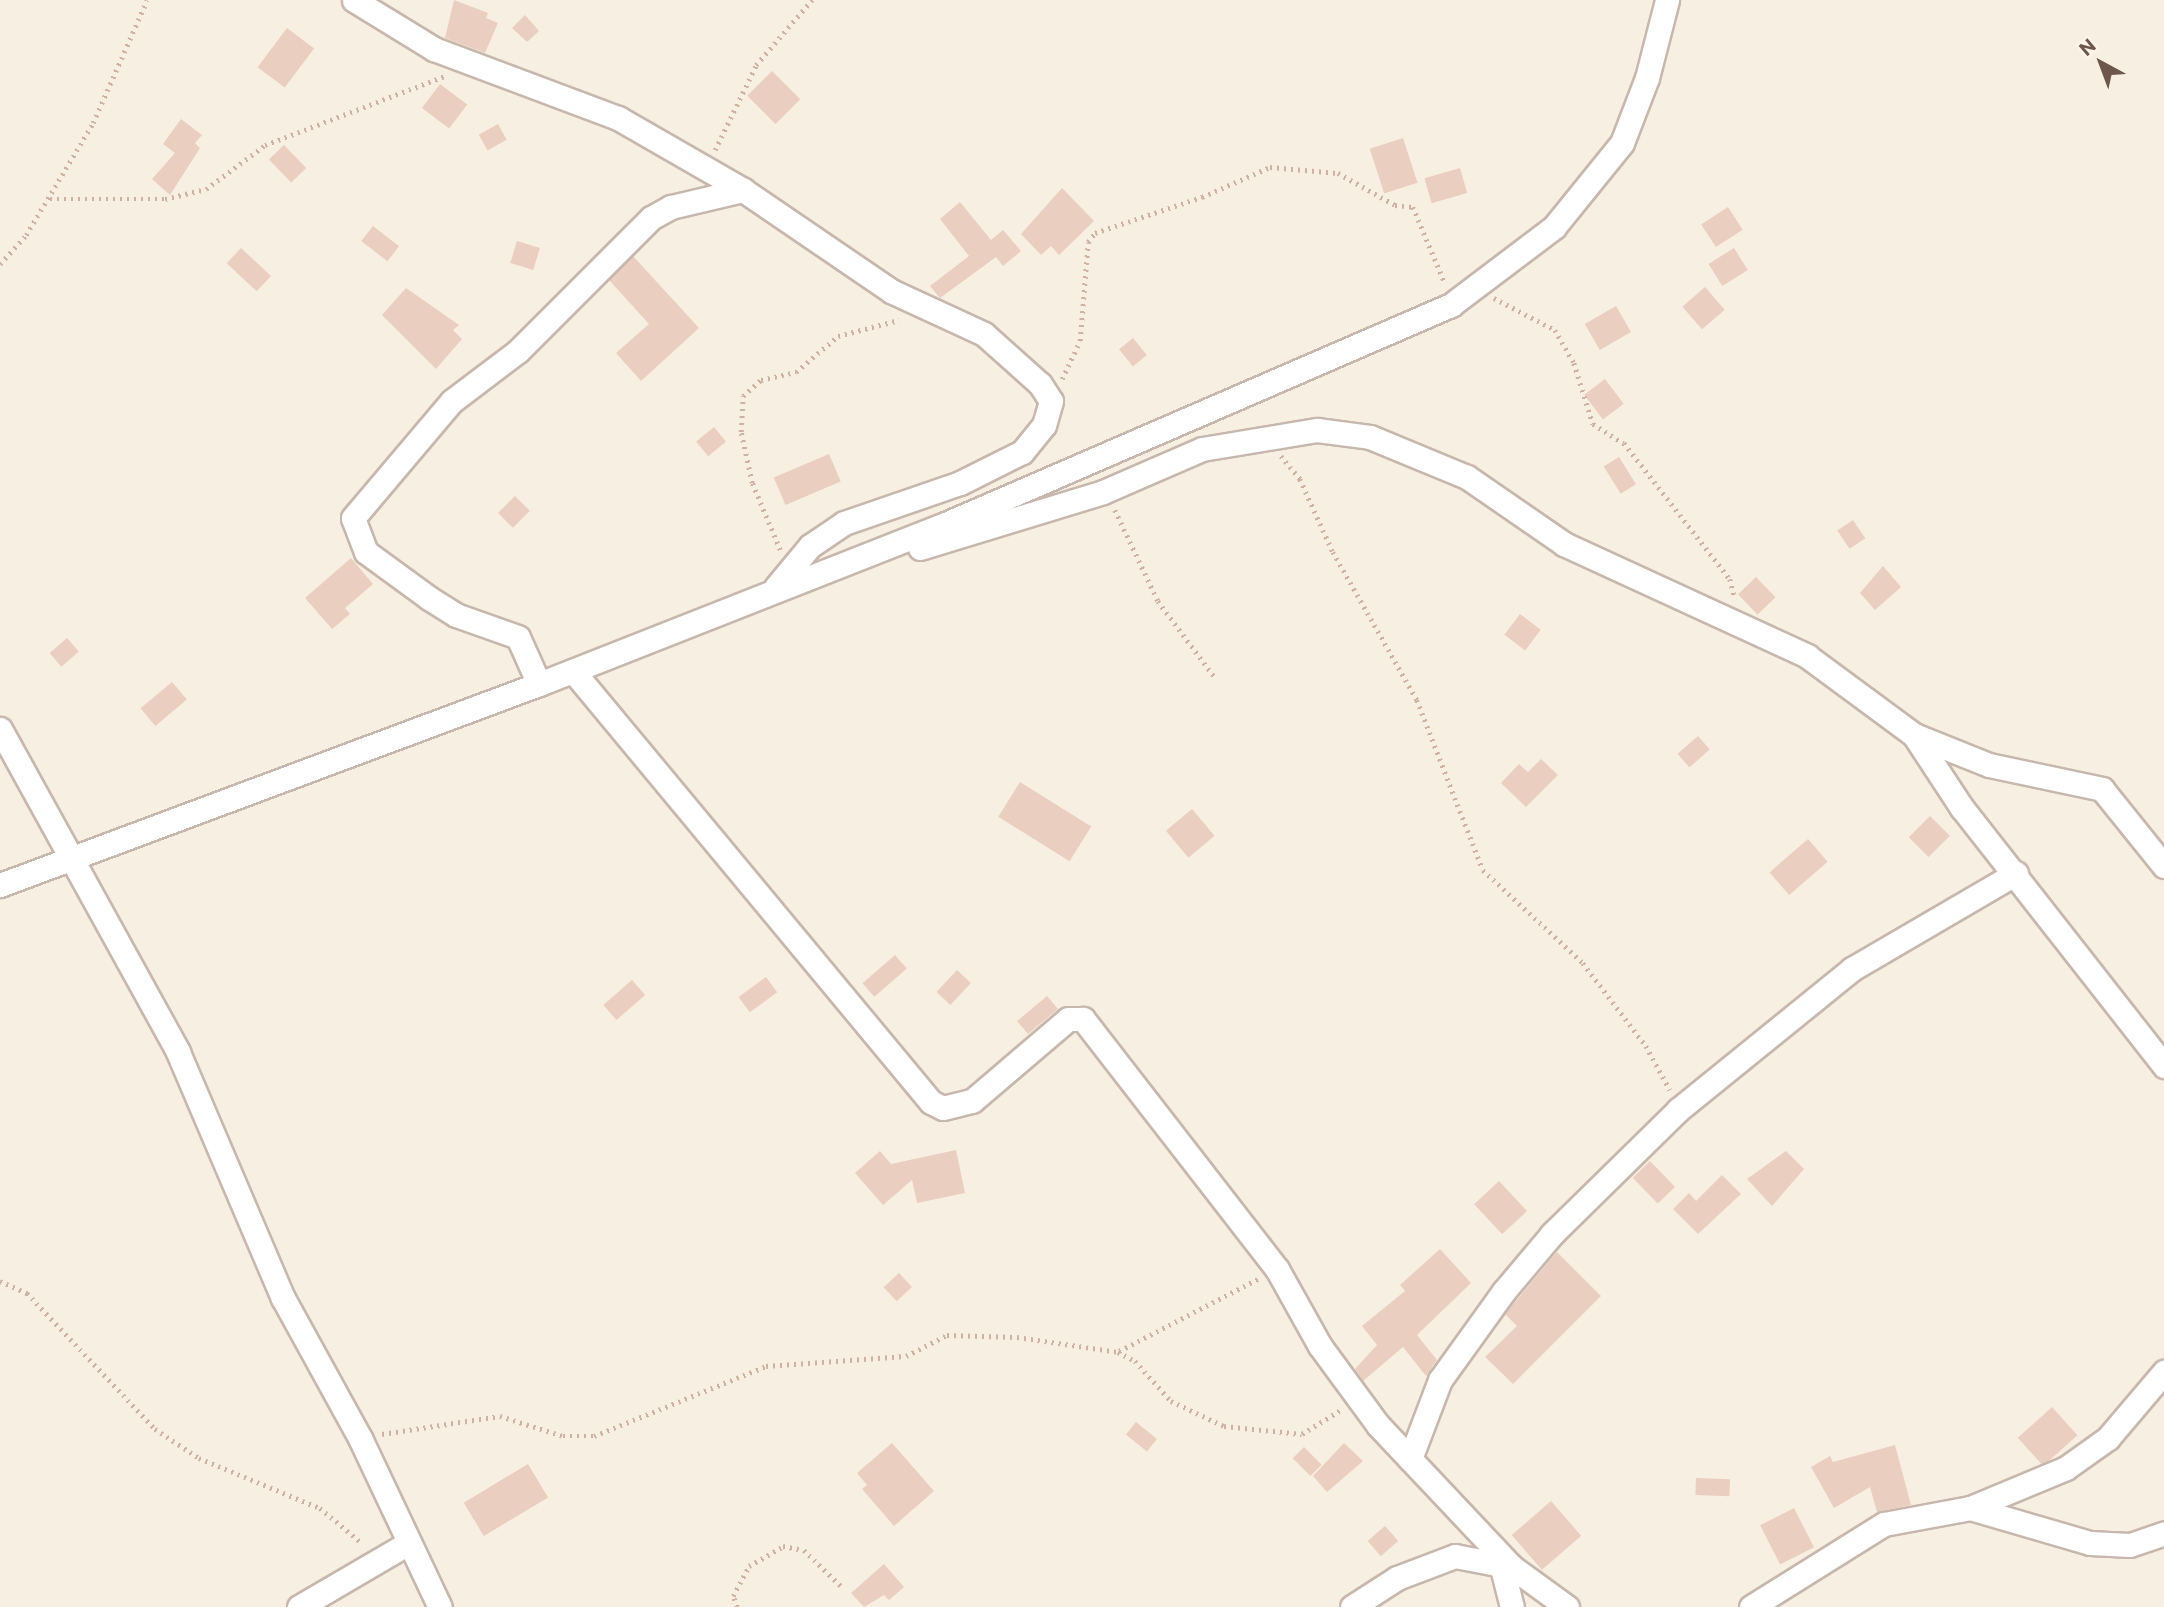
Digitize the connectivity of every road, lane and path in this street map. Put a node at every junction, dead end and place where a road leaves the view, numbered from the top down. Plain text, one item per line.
1 (147, 0) edge
2 (354, 0) edge
3 (812, 0) edge
4 (1667, 0) edge
5 (472, 64) junction
6 (706, 170) junction
7 (743, 190) junction
8 (50, 199) junction
9 (0, 264) edge
10 (1479, 288) junction
11 (1451, 305) junction
12 (932, 307) junction
13 (1051, 401) junction
14 (1255, 436) junction
15 (1103, 492) junction
16 (865, 556) junction
17 (791, 573) junction
18 (771, 592) junction
19 (1762, 633) junction
20 (573, 671) junction
21 (1214, 676) dead end
22 (539, 684) junction
23 (0, 729) edge
24 (1914, 735) junction
25 (70, 857) junction
26 (2164, 866) edge
27 (2016, 873) junction
28 (0, 885) edge
29 (2164, 1066) edge
30 (1678, 1110) junction
31 (1277, 1269) junction
32 (0, 1282) edge
33 (1118, 1352) junction
34 (2164, 1372) edge
35 (1358, 1399) junction
36 (360, 1438) junction
37 (1409, 1459) junction
38 (1970, 1508) junction
39 (2164, 1533) edge
40 (407, 1544) junction
41 (385, 1556) junction
42 (1506, 1566) junction
43 (842, 1587) dead end
44 (299, 1607) edge
45 (440, 1607) edge
46 (737, 1607) edge
47 (1352, 1607) edge
48 (1512, 1607) edge
49 (1567, 1607) edge
50 (1751, 1607) edge

1 - 8 path
2 - 5 street
3 - 6 path
4 - 10 street
5 - 6 street
5 - 8 path
6 - 7 street
7 - 12 street
7 - 22 street
8 - 9 path
10 - 11 street
10 - 19 path
11 - 13 path
11 - 16 street
12 - 13 street
12 - 17 path
13 - 17 street
14 - 15 street
14 - 19 street
14 - 30 path
15 - 16 street
15 - 21 path
16 - 18 street
17 - 18 street
18 - 20 street
19 - 24 street
20 - 22 street
20 - 31 street
22 - 25 street
23 - 25 street
24 - 26 street
24 - 27 street
25 - 28 street
25 - 36 street
27 - 29 street
27 - 30 street
30 - 37 street
31 - 33 path
31 - 35 street
32 - 41 path
33 - 35 path
33 - 36 path
34 - 38 street
35 - 37 street
36 - 40 street
37 - 42 street
38 - 39 street
38 - 50 street
40 - 41 street
40 - 45 street
41 - 44 street
42 - 47 street
42 - 48 street
42 - 49 street
43 - 46 path

